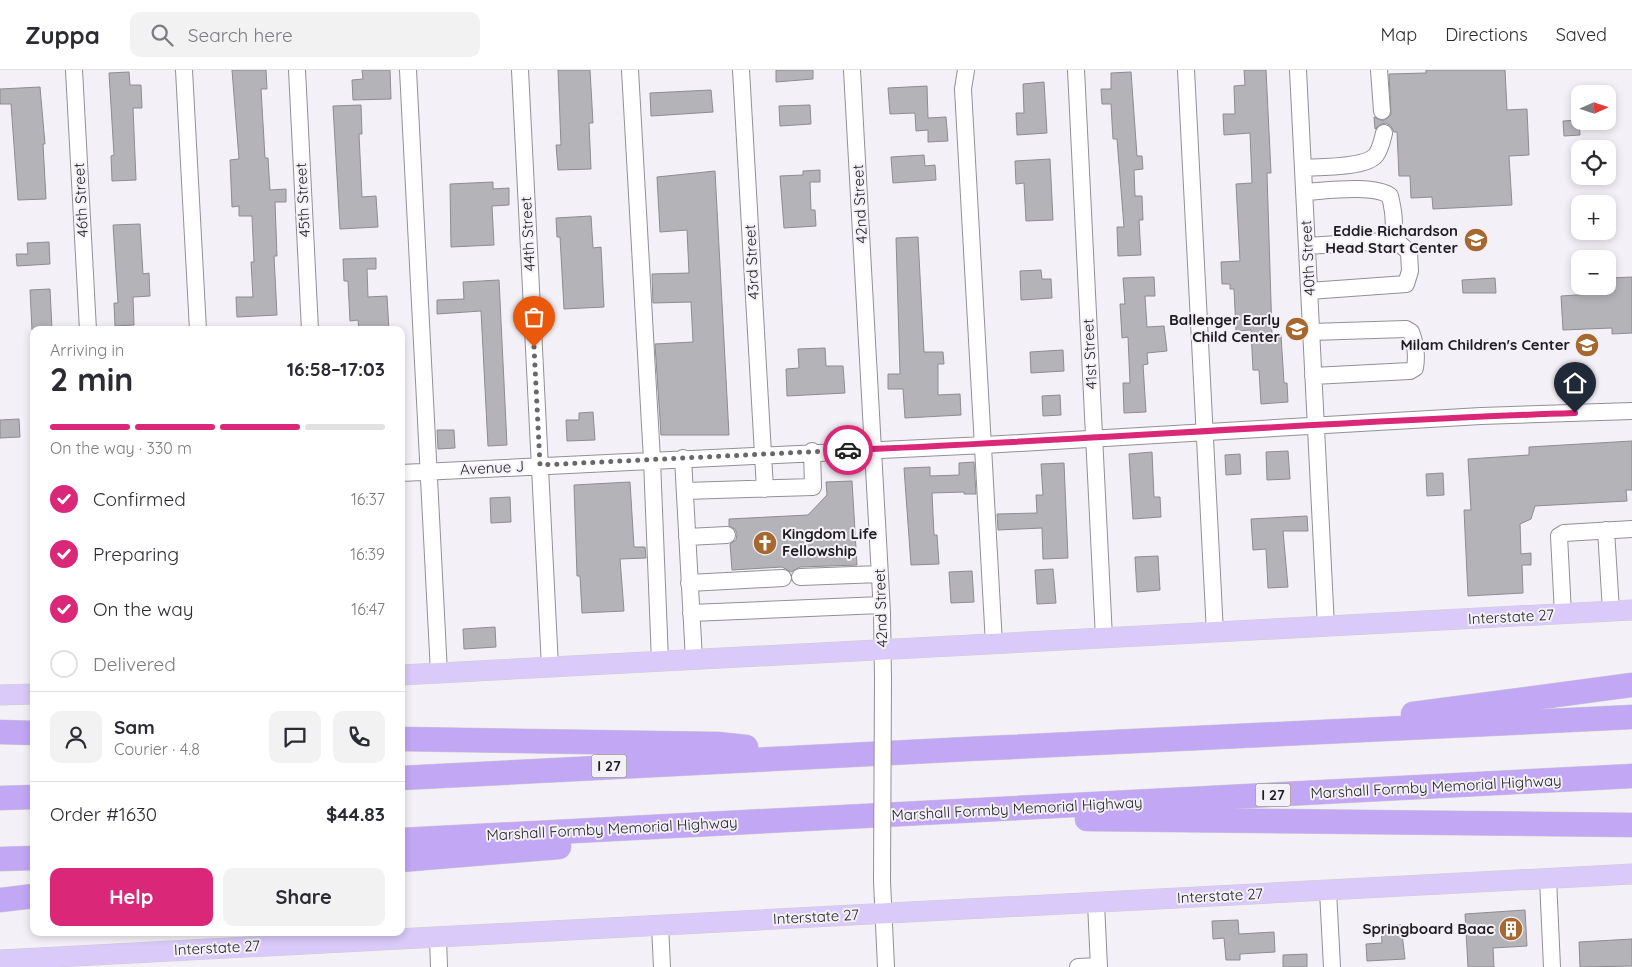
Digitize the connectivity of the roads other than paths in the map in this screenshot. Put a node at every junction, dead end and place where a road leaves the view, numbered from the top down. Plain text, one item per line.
1 (74, 70) edge
2 (184, 70) edge
3 (297, 70) edge
4 (408, 70) edge
5 (520, 70) edge
6 (630, 70) edge
7 (742, 70) edge
8 (852, 70) edge
9 (966, 70) edge
10 (1076, 70) edge
11 (1186, 70) edge
12 (1298, 70) edge
13 (1379, 70) edge
14 (1382, 111) dead end
15 (1384, 133) dead end
16 (1303, 168) junction
17 (1304, 192) junction
18 (1392, 237) junction
19 (1307, 246) junction
20 (1309, 291) junction
21 (88, 326) edge
22 (198, 326) edge
23 (310, 326) edge
24 (1311, 332) junction
25 (1313, 376) junction
26 (1632, 411) edge
27 (1316, 424) junction
28 (1206, 431) junction
29 (1094, 437) junction
30 (985, 444) junction
31 (873, 448) junction
32 (812, 451) junction
33 (762, 454) junction
34 (683, 458) junction
35 (652, 460) junction
36 (540, 465) junction
37 (429, 471) junction
38 (405, 472) edge
39 (765, 489) junction
40 (685, 491) junction
41 (1632, 529) edge
42 (1606, 530) junction
43 (727, 535) dead end
44 (687, 537) junction
45 (880, 574) junction
46 (800, 577) dead end
47 (783, 578) dead end
48 (689, 583) junction
49 (882, 605) junction
50 (1632, 610) edge
51 (1611, 611) junction
52 (691, 613) junction
53 (1563, 614) junction
54 (1326, 626) junction
55 (1215, 633) junction
56 (1104, 638) junction
57 (994, 644) junction
58 (882, 650) junction
59 (694, 660) junction
60 (660, 662) junction
61 (550, 667) junction
62 (439, 673) junction
63 (405, 675) edge
64 (1632, 685) edge
65 (30, 694) edge
66 (0, 695) edge
67 (1632, 717) edge
68 (0, 732) edge
69 (30, 733) edge
70 (405, 739) edge
71 (1202, 739) junction
72 (817, 755) junction
73 (1632, 776) edge
74 (405, 778) edge
75 (30, 797) edge
76 (0, 798) edge
77 (913, 814) junction
78 (816, 819) junction
79 (1632, 825) edge
80 (405, 840) edge
81 (30, 858) edge
82 (0, 859) edge
83 (405, 860) edge
84 (1632, 874) edge
85 (1548, 879) junction
86 (1328, 891) junction
87 (30, 896) edge
88 (0, 900) edge
89 (1096, 903) junction
90 (884, 914) junction
91 (660, 926) junction
92 (438, 937) junction
93 (0, 960) edge
94 (1099, 966) edge
95 (439, 967) edge
96 (662, 967) edge
97 (886, 967) edge
98 (1078, 967) edge
99 (1332, 967) edge
100 (1552, 967) edge

1 - 21 street, 46th Street
2 - 22 street
3 - 23 street, 45th Street
4 - 37 street
5 - 36 street, 44th Street
6 - 35 street
7 - 33 street, 43rd Street
8 - 31 street, 42nd Street
9 - 30 street
10 - 29 street, 41st Street
11 - 28 street
12 - 16 street, 40th Street
13 - 14 street
15 - 16 street
16 - 17 street, 40th Street
17 - 18 street
17 - 19 street, 40th Street
18 - 19 street
18 - 20 street
19 - 20 street, 40th Street
20 - 24 street, 40th Street
24 - 25 street, 40th Street
24 - 25 street
25 - 27 street, 40th Street
26 - 27 street, Avenue J
27 - 28 street, Avenue J
27 - 54 street, 40th Street
28 - 29 street, Avenue J
28 - 55 street
29 - 30 street, Avenue J
29 - 56 street, 41st Street
30 - 31 street, Avenue J
30 - 57 street
31 - 32 street, Avenue J
31 - 45 street, 42nd Street
32 - 33 street, Avenue J
32 - 39 street
33 - 34 street, Avenue J
33 - 39 street, 43rd Street
34 - 35 street, Avenue J
34 - 40 street
35 - 36 street, Avenue J
35 - 60 street
36 - 37 street, Avenue J
36 - 61 street, 44th Street
37 - 38 street, Avenue J
37 - 62 street
39 - 40 street
40 - 44 street
41 - 42 street
42 - 51 street
42 - 53 street
43 - 44 street
44 - 48 street
45 - 46 street
45 - 49 street, 42nd Street
47 - 48 street
48 - 52 street
49 - 52 street
49 - 58 street, 42nd Street
50 - 51 main road, Interstate 27
51 - 53 main road, Interstate 27
52 - 59 street
53 - 54 main road, Interstate 27
54 - 55 main road, Interstate 27
55 - 56 main road, Interstate 27
56 - 57 main road, Interstate 27
57 - 58 main road, Interstate 27
58 - 59 main road, Interstate 27
58 - 90 street, 42nd Street, bridge
59 - 60 main road, Interstate 27
60 - 61 main road, Interstate 27
61 - 62 main road, Interstate 27
62 - 63 main road, Interstate 27
64 - 71 highway
65 - 66 main road
67 - 71 highway, I 27
68 - 69 highway
70 - 72 highway
71 - 72 highway, I 27
72 - 74 highway, I 27
73 - 77 highway, Marshall Formby Memorial Highway / I 27
75 - 76 highway
77 - 78 highway, Marshall Formby Memorial Highway / I 27
77 - 79 highway
78 - 80 highway, Marshall Formby Memorial Highway / I 27
78 - 83 highway
81 - 82 highway
84 - 85 main road, Interstate 27
85 - 86 main road, Interstate 27
85 - 100 street
86 - 89 main road, Interstate 27
86 - 99 street
87 - 88 highway
89 - 90 main road, Interstate 27
89 - 94 street
90 - 91 main road, Interstate 27
90 - 97 street, 42nd Street
91 - 92 main road, Interstate 27
91 - 96 street
92 - 93 main road, Interstate 27
92 - 95 street
94 - 98 street

